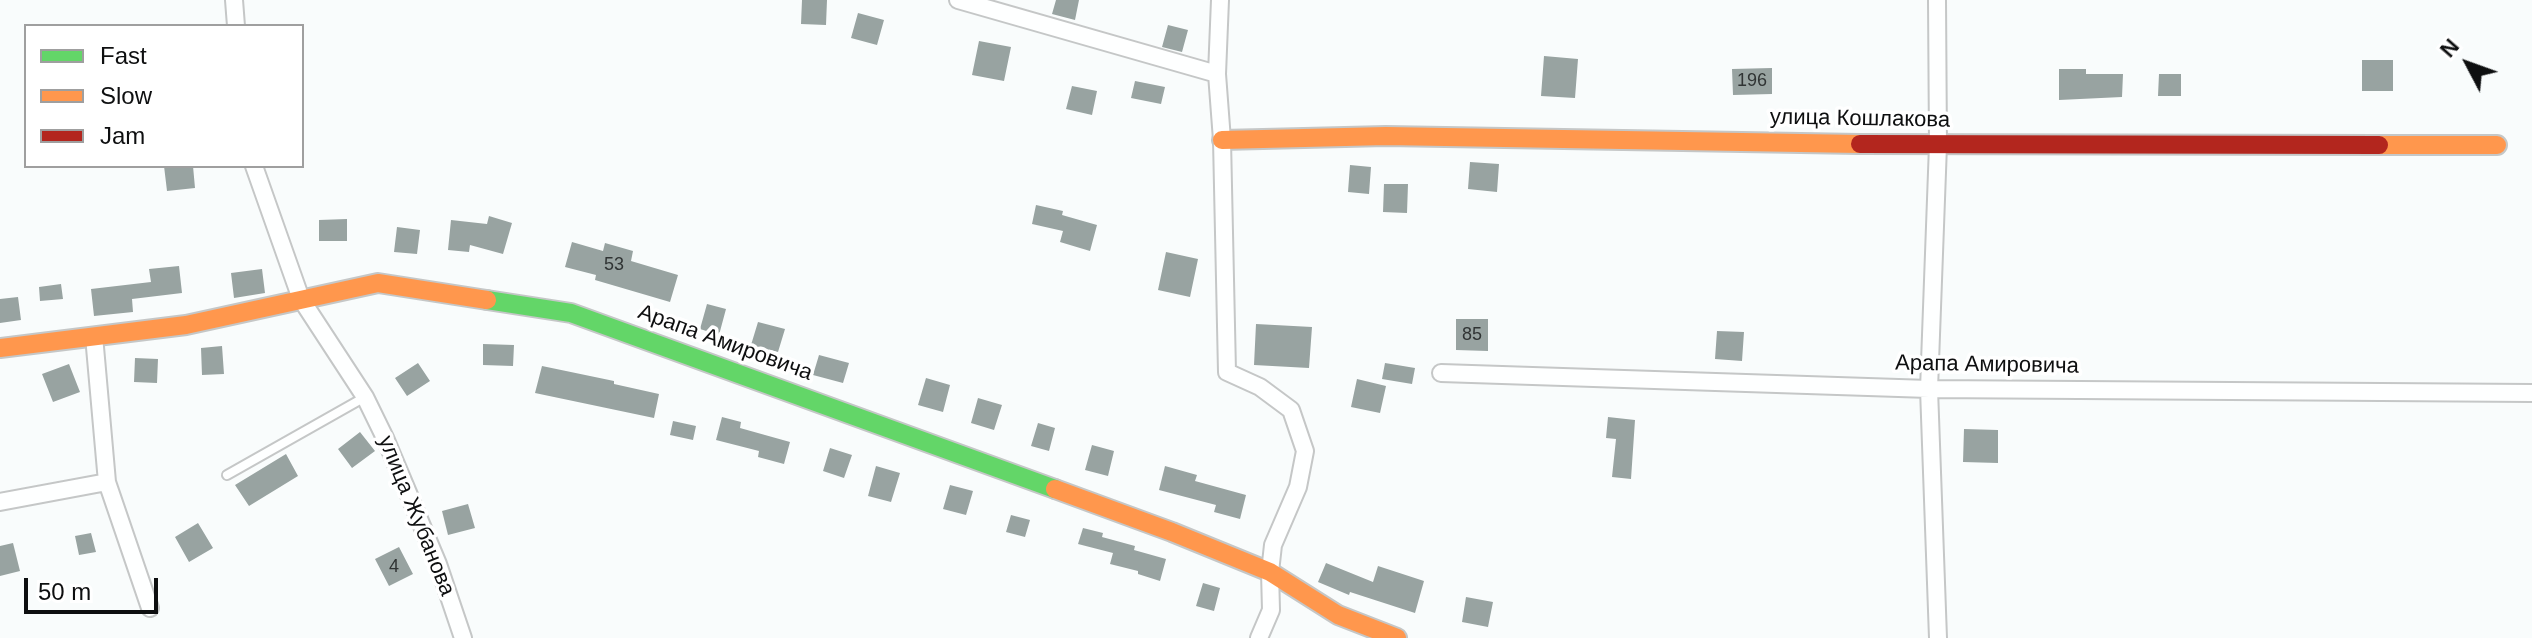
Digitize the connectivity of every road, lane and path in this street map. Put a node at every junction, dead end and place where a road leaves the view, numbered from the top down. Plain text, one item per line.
1 (234, 0) edge
2 (958, 0) edge
3 (1220, 0) edge
4 (1937, 0) edge
5 (236, 24) edge
6 (1217, 74) junction
7 (1222, 140) junction
8 (1938, 145) junction
9 (2497, 145) dead end
10 (255, 168) edge
11 (301, 299) junction
12 (94, 336) junction
13 (0, 348) edge
14 (1441, 373) dead end
15 (1929, 389) junction
16 (2532, 393) edge
17 (365, 397) junction
18 (227, 475) dead end
19 (107, 482) junction
20 (0, 502) edge
21 (1270, 572) junction
22 (150, 608) dead end
23 (463, 638) edge
24 (1259, 638) edge
25 (1397, 638) edge
26 (1938, 638) edge

1 - 5 street
2 - 6 street
3 - 6 street
4 - 8 street
6 - 7 street
7 - 8 street, улица Кошлакова
7 - 21 street
8 - 9 street, улица Кошлакова
8 - 15 street
10 - 11 street, улица Жубанова
11 - 12 street, Арапа Амировича
11 - 17 street, улица Жубанова
11 - 21 street, Арапа Амировича
12 - 13 street, Арапа Амировича
12 - 19 street
14 - 15 street, Арапа Амировича
15 - 16 street, Арапа Амировича
15 - 26 street
17 - 18 lane
17 - 23 street, улица Жубанова
19 - 20 street
19 - 22 street
21 - 24 street
21 - 25 street, Арапа Амировича

